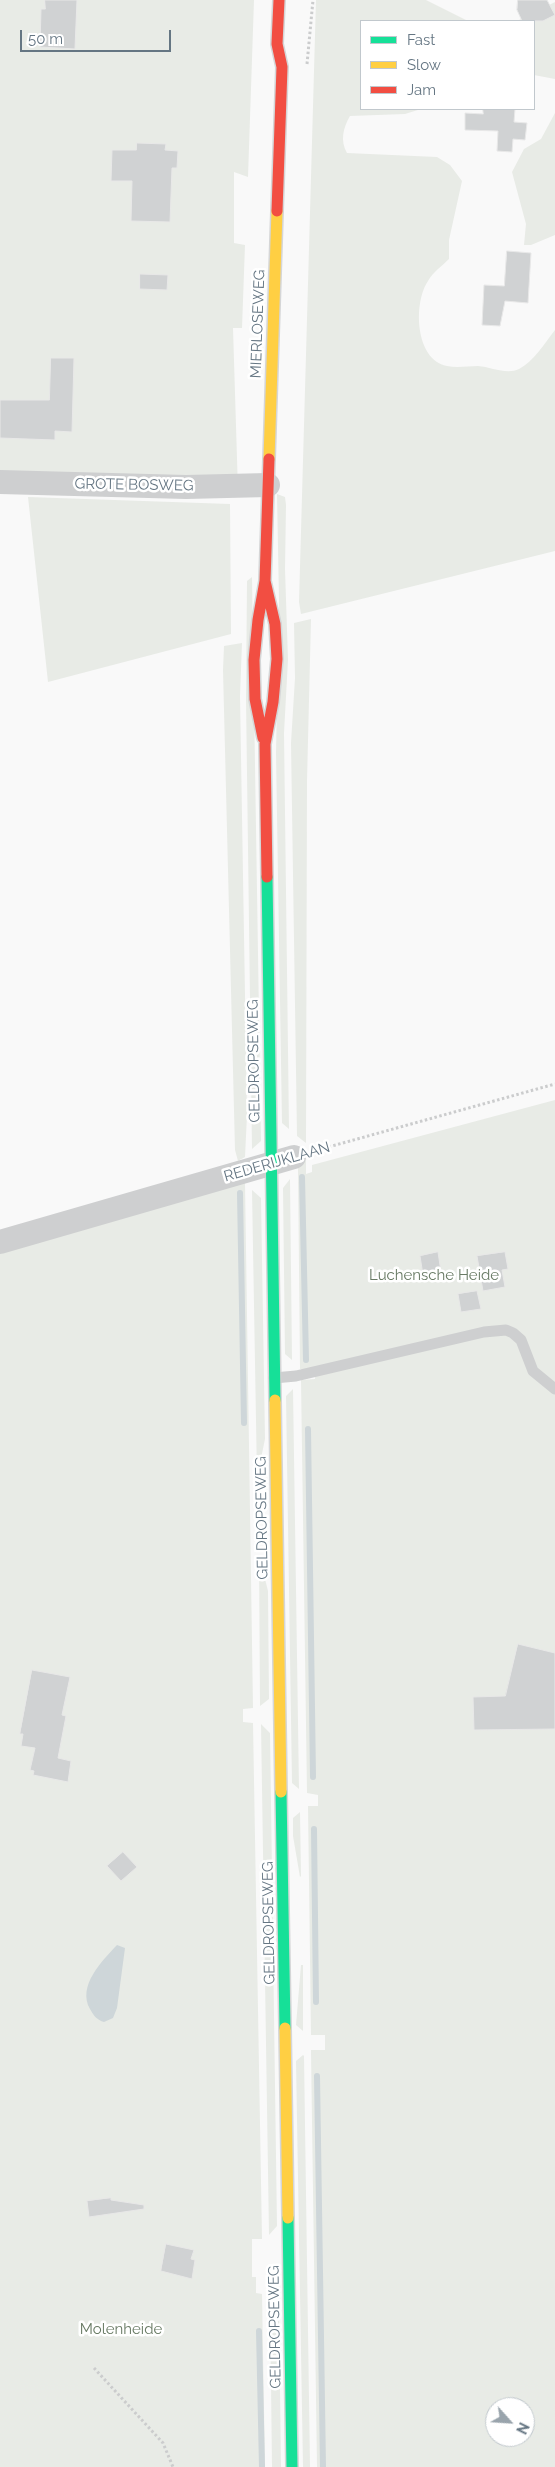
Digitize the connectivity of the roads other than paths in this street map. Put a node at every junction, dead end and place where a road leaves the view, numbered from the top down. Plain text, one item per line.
1 (279, 0) edge
2 (289, 49) dead end
3 (282, 67) junction
4 (0, 482) edge
5 (268, 485) junction
6 (265, 581) junction
7 (276, 628) joint
8 (256, 632) joint
9 (265, 744) junction
10 (294, 1157) road end
11 (271, 1164) junction
12 (0, 1242) edge
13 (274, 1378) junction
14 (555, 1389) edge
15 (292, 2467) edge

1 - 3 main road, MIERLOSEWEG
2 - 3 main road, MIERLOSEWEG
3 - 5 main road, MIERLOSEWEG
4 - 5 street, GROTE BOSWEG
5 - 6 main road, MIERLOSEWEG
6 - 7 main road, MIERLOSEWEG
6 - 8 main road, MIERLOSEWEG
7 - 9 main road, GELDROPSEWEG
8 - 9 main road, GELDROPSEWEG
9 - 11 main road, GELDROPSEWEG
10 - 11 street, REDERIJKLAAN
11 - 12 street, REDERIJKLAAN
11 - 13 main road, GELDROPSEWEG
13 - 14 lane
13 - 15 main road, GELDROPSEWEG

